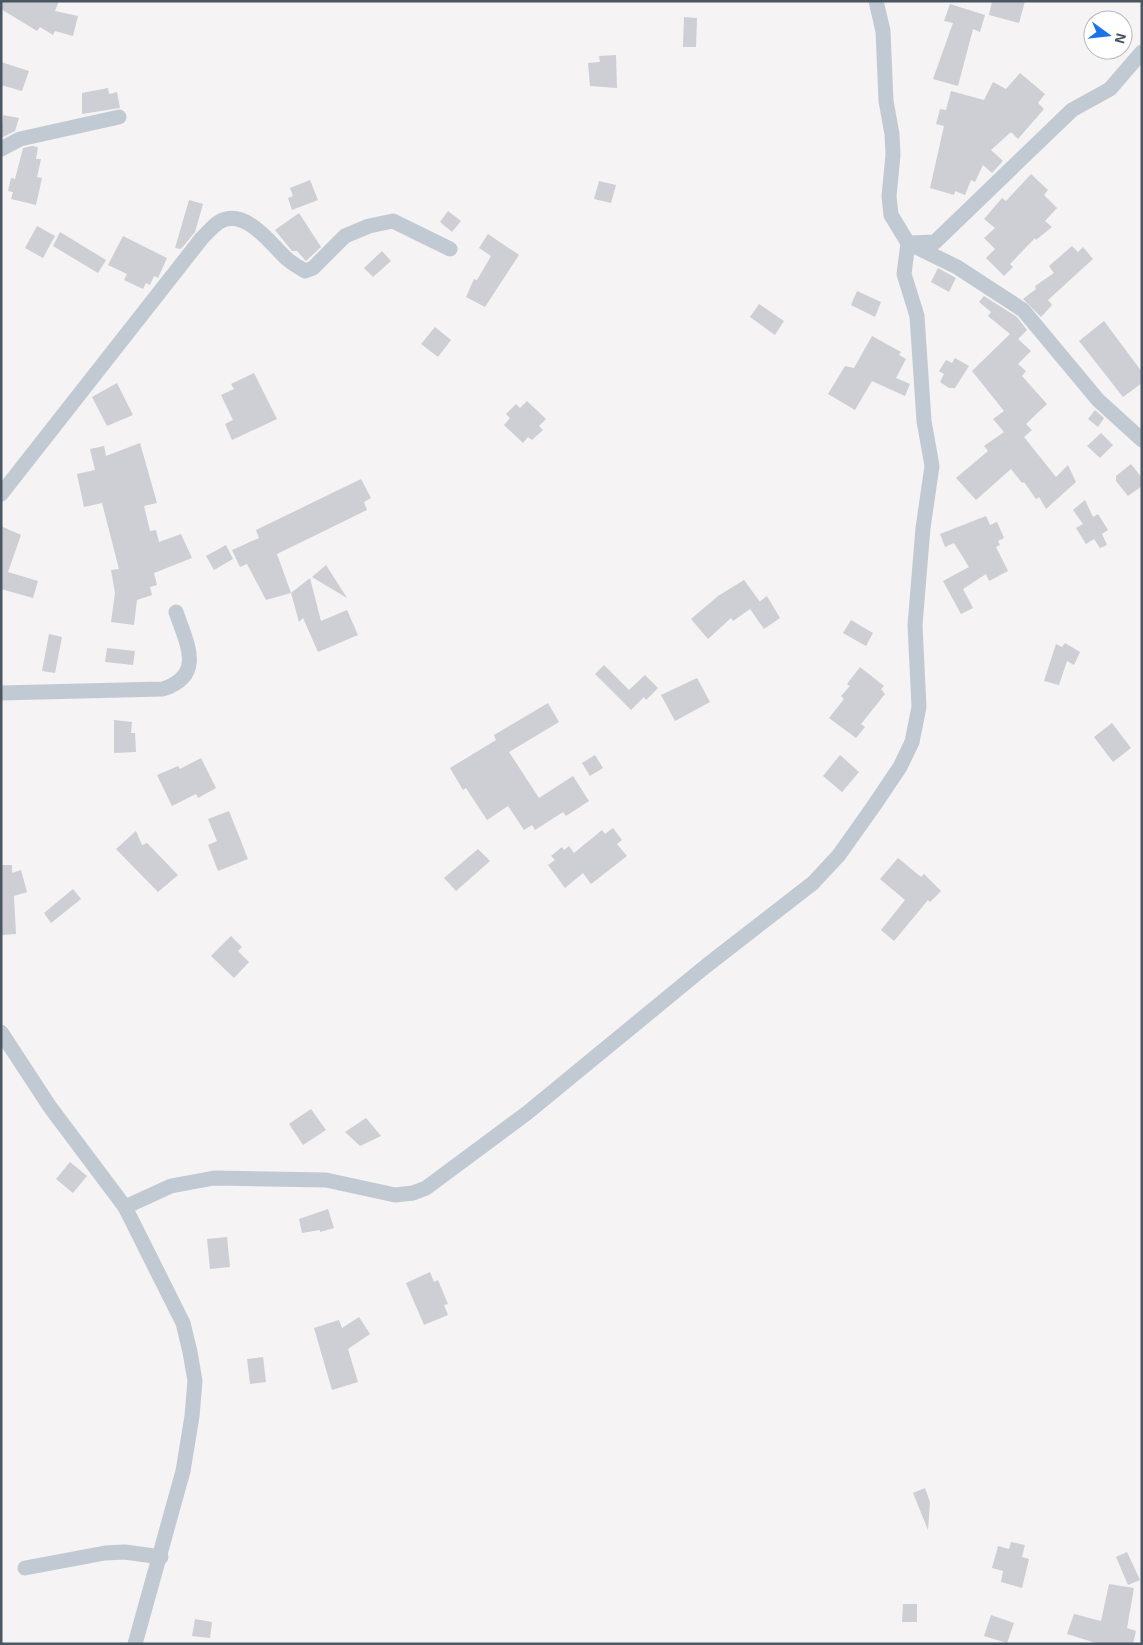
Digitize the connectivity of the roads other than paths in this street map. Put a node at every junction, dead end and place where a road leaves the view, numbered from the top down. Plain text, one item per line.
1 (876, 1) edge
2 (1142, 52) edge
3 (119, 117) dead end
4 (1, 149) edge
5 (908, 243) junction
6 (450, 249) dead end
7 (1142, 440) edge
8 (1, 494) edge
9 (176, 612) dead end
10 (1, 693) edge
11 (1, 1032) edge
12 (125, 1207) junction
13 (161, 1557) junction
14 (25, 1568) dead end
15 (135, 1644) edge

1 - 5 street
2 - 5 street
3 - 4 street
5 - 7 street
5 - 12 street
6 - 8 street
9 - 10 street
11 - 12 street
12 - 13 street
13 - 14 street
13 - 15 street

